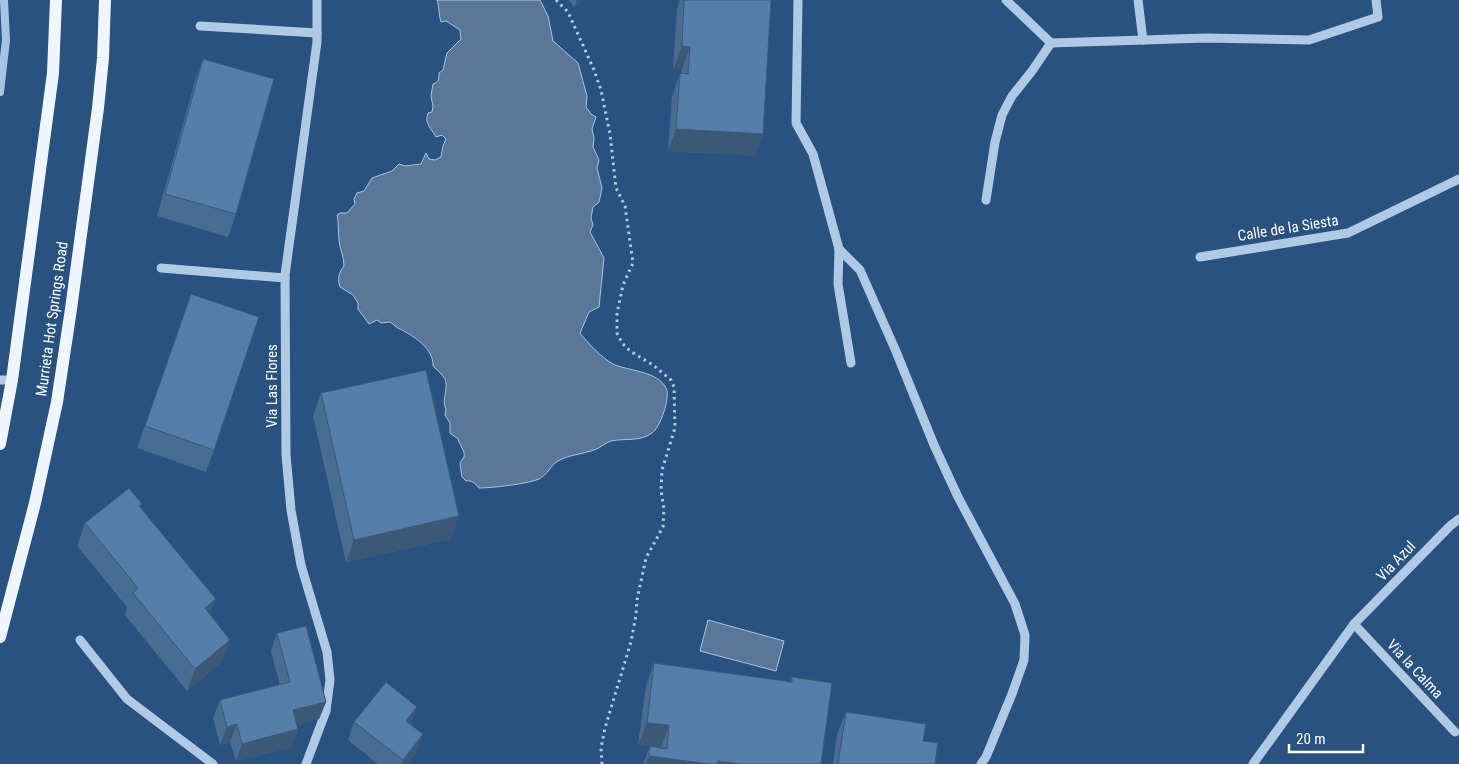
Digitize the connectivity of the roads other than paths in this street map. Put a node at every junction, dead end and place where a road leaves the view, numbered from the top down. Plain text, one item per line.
1 (56, 0) edge
2 (105, 0) edge
3 (317, 0) edge
4 (798, 0) edge
5 (1006, 0) edge
6 (1138, 0) edge
7 (1376, 0) edge
8 (200, 26) dead end
9 (318, 33) junction
10 (1143, 40) junction
11 (1051, 43) junction
12 (1459, 179) edge
13 (986, 200) dead end
14 (839, 249) junction
15 (1200, 257) dead end
16 (161, 268) dead end
17 (285, 278) junction
18 (850, 363) dead end
19 (6, 380) edge
20 (0, 444) edge
21 (1459, 519) edge
22 (1354, 624) junction
23 (0, 636) edge
24 (80, 640) dead end
25 (1455, 732) dead end
26 (213, 764) edge
27 (306, 764) edge
28 (981, 764) edge
29 (1254, 764) edge

1 - 19 main road, Murrieta Hot Springs Road
2 - 23 main road, Murrieta Hot Springs Road
3 - 9 street, Via Las Flores
4 - 14 street
5 - 11 street
6 - 10 street
7 - 10 street
8 - 9 street
9 - 17 street, Via Las Flores
10 - 11 street
11 - 13 street
12 - 15 street, Calle de la Siesta
14 - 18 street
14 - 28 street
16 - 17 street
17 - 27 street, Via Las Flores
19 - 20 main road, Murrieta Hot Springs Road
21 - 22 street, Via Azul
22 - 25 street, Via la Calma
22 - 29 street, Via Azul
24 - 26 street

